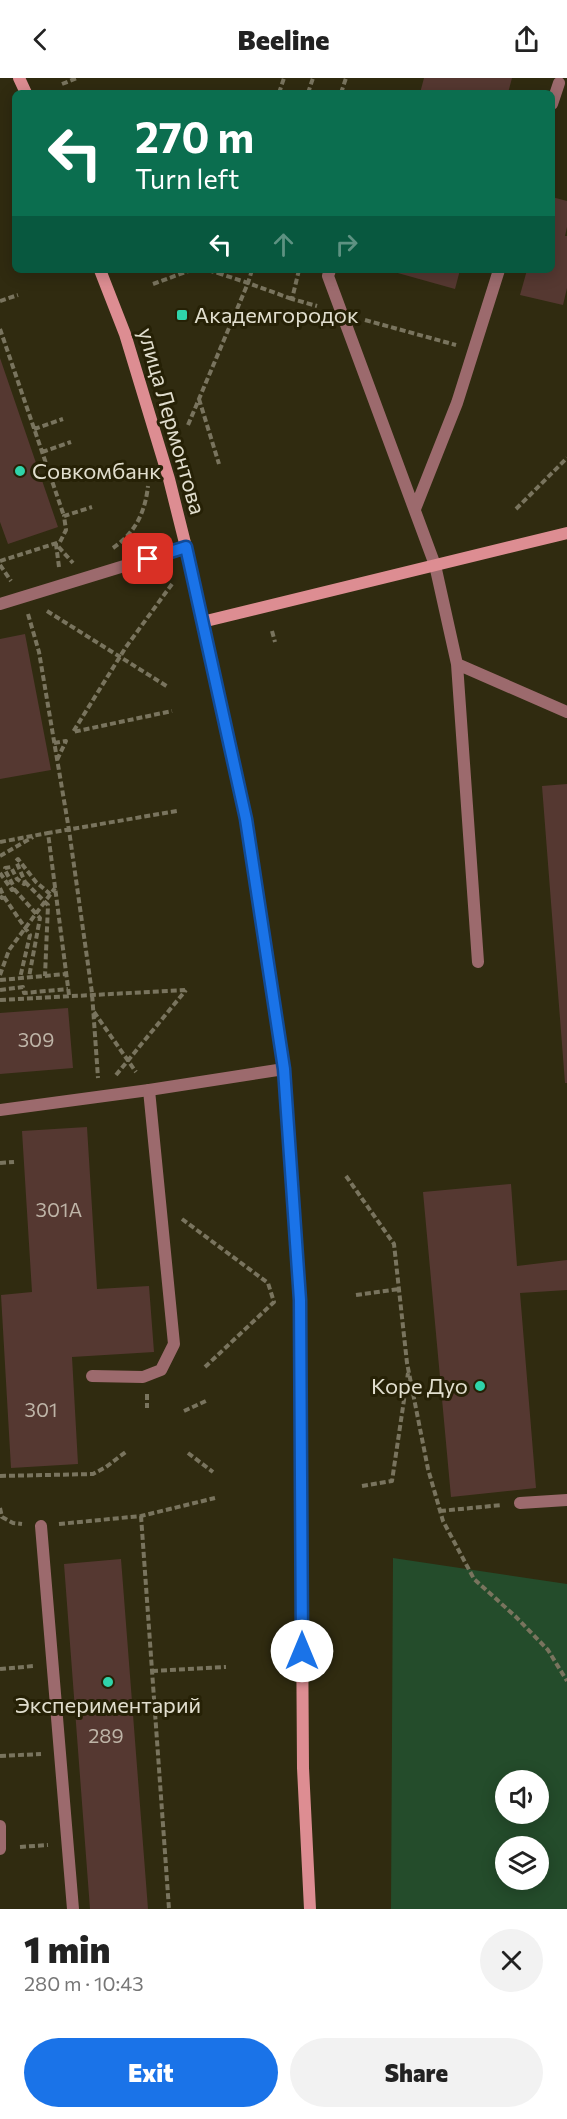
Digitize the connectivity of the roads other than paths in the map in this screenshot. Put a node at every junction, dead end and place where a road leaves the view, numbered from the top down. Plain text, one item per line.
1 (559, 83) dead end
2 (555, 95) edge
3 (101, 273) edge
4 (329, 273) edge
5 (498, 273) edge
6 (415, 509) junction
7 (567, 533) edge
8 (186, 547) junction
9 (435, 565) junction
10 (0, 604) edge
11 (202, 622) junction
12 (457, 664) junction
13 (567, 712) edge
14 (478, 962) dead end
15 (284, 1069) junction
16 (148, 1090) junction
17 (0, 1110) edge
18 (92, 1376) dead end
19 (567, 1500) edge
20 (520, 1503) road end
21 (41, 1526) road end
22 (0, 1826) edge
23 (4, 1848) edge
24 (73, 1909) edge
25 (310, 1909) edge

1 - 2 street
3 - 8 main road, улица Лермонтова
4 - 6 street
5 - 6 street
6 - 9 street
7 - 9 main road
8 - 10 street
8 - 11 main road, улица Лермонтова
9 - 11 main road
9 - 12 street
11 - 15 main road, улица Лермонтова
12 - 13 street
12 - 14 street
15 - 16 street
15 - 25 main road, улица Лермонтова
16 - 17 street
16 - 18 street
19 - 20 street
21 - 24 street
22 - 23 street

